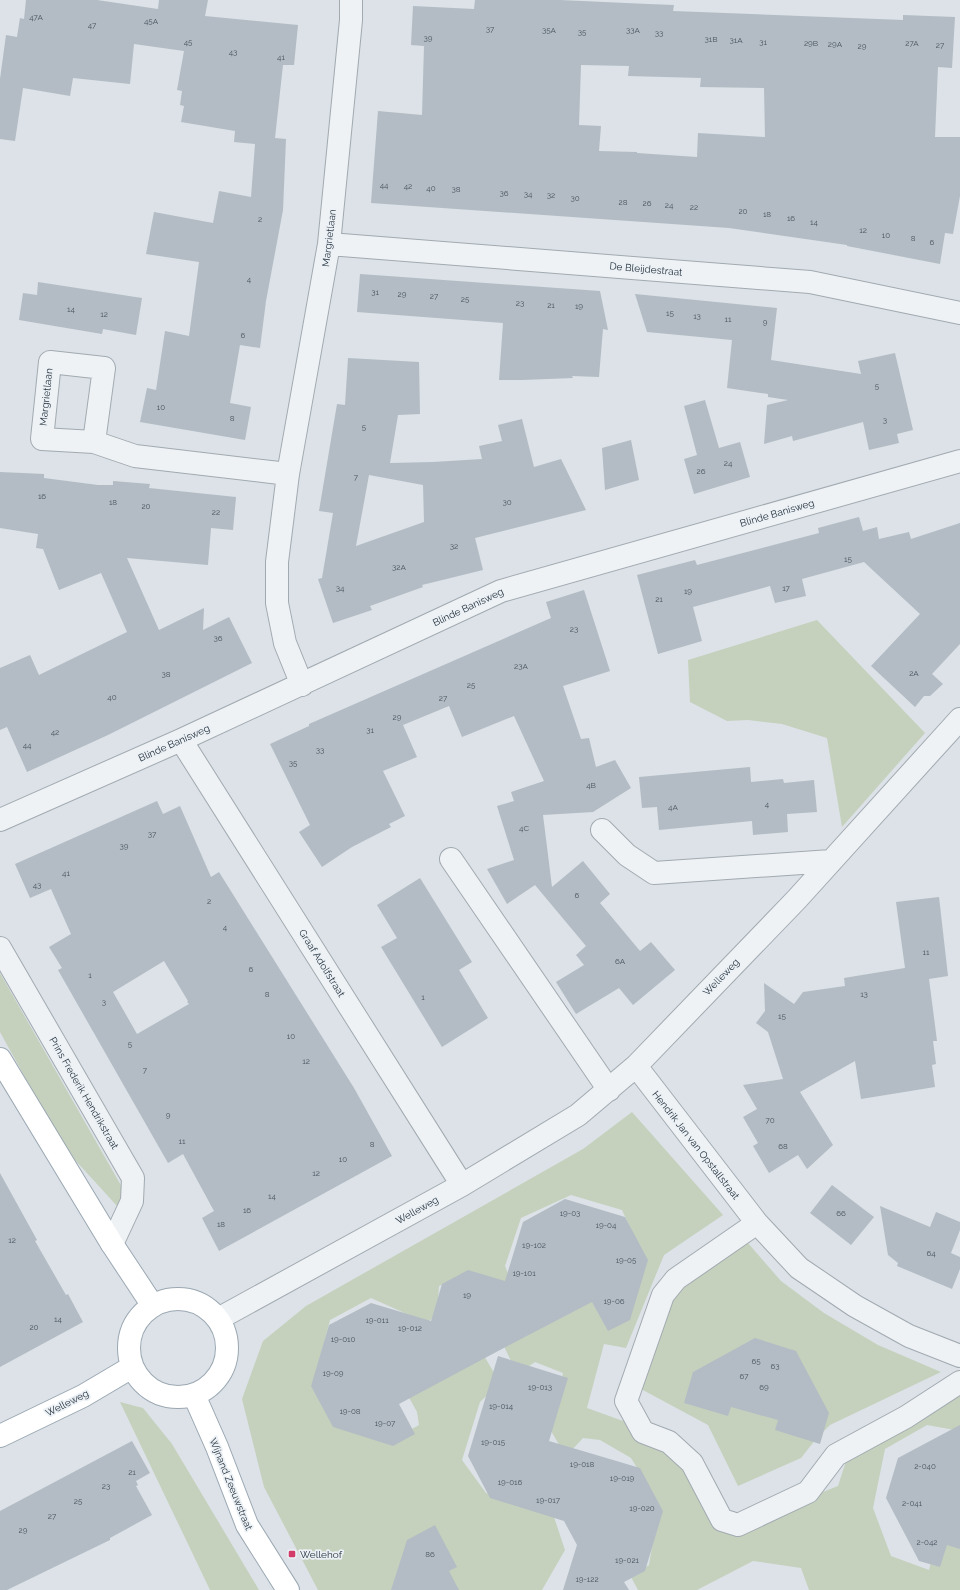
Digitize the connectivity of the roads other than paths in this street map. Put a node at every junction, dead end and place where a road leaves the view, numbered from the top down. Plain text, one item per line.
1 (351, 0) edge
2 (329, 244) junction
3 (960, 313) edge
4 (94, 442) dead end
5 (960, 461) edge
6 (288, 474) junction
7 (302, 685) junction
8 (960, 719) edge
9 (181, 740) junction
10 (0, 820) edge
11 (602, 830) dead end
12 (451, 859) dead end
13 (831, 861) junction
14 (0, 948) edge
15 (0, 1059) edge
16 (636, 1066) junction
17 (609, 1090) junction
18 (462, 1185) junction
19 (757, 1223) junction
20 (112, 1244) junction
21 (153, 1306) junction
22 (218, 1319) junction
23 (960, 1356) edge
24 (132, 1367) junction
25 (960, 1382) edge
26 (194, 1395) junction
27 (0, 1436) edge
28 (288, 1590) edge

1 - 2 street, Margrietlaan
2 - 3 street, De Bleijdestraat
2 - 6 street, Margrietlaan
4 - 6 street
5 - 7 street, Blinde Banisweg
6 - 7 street, Margrietlaan
7 - 9 street, Blinde Banisweg
8 - 13 street, Welleweg
9 - 10 street, Blinde Banisweg
9 - 18 street, Graaf Adolfstraat
11 - 13 street
12 - 17 street
13 - 16 street, Welleweg
14 - 20 street, Prins Frederik Hendrikstraat
15 - 20 main road
16 - 17 street, Welleweg
16 - 19 street, Hendrik Jan van Opstallstraat
17 - 18 street, Welleweg
18 - 22 street, Welleweg
19 - 23 street, Hendrik Jan van Opstallstraat
19 - 25 street
20 - 21 main road
21 - 22 main road
21 - 24 main road
22 - 26 main road
24 - 26 main road
24 - 27 main road, Welleweg
26 - 28 main road, Wijnand Zeeuwstraat

